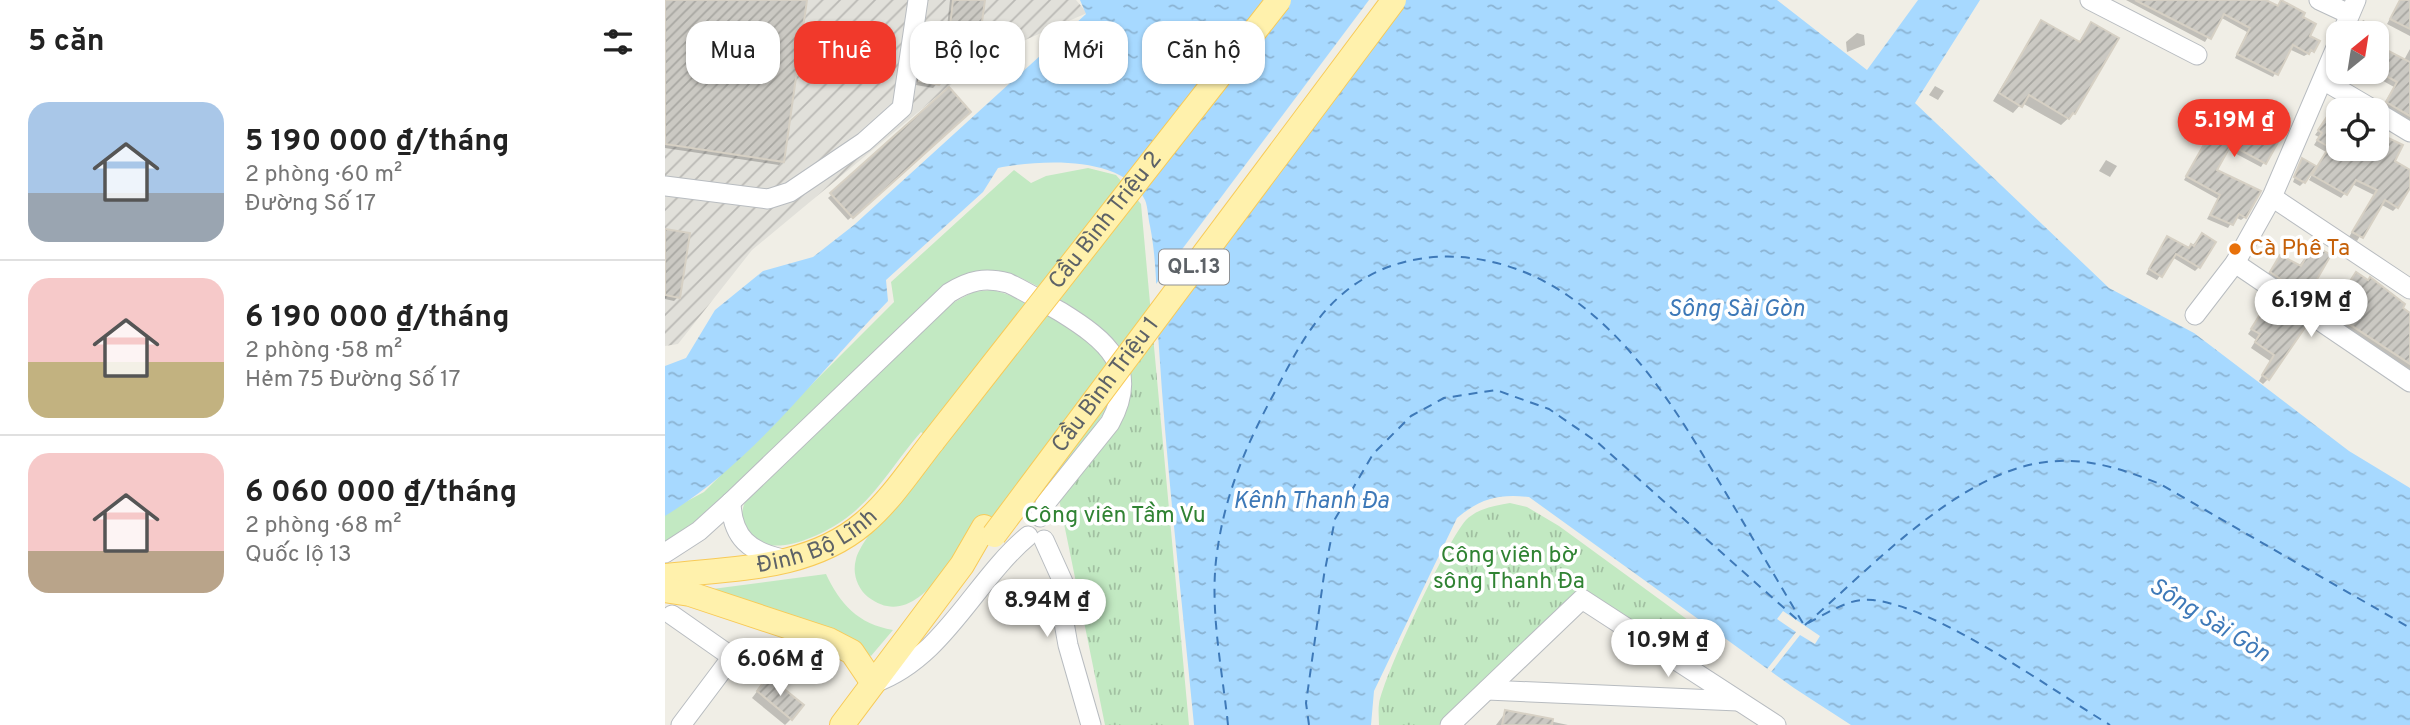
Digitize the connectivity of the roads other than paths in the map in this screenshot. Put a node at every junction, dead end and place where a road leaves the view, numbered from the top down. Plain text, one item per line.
1 (918, 0) edge
2 (1279, 0) edge
3 (1380, 0) edge
4 (1394, 0) edge
5 (2090, 0) edge
6 (2319, 0) edge
7 (2353, 7) edge
8 (2197, 55) dead end
9 (2326, 73) edge
10 (2323, 80) junction
11 (2353, 98) edge
12 (2389, 119) edge
13 (2410, 132) edge
14 (665, 186) edge
15 (2272, 197) junction
16 (2235, 263) junction
17 (2410, 289) edge
18 (2195, 315) dead end
19 (2410, 382) edge
20 (933, 441) joint
21 (731, 502) junction
22 (989, 531) junction
23 (1036, 538) junction
24 (665, 553) edge
25 (790, 560) junction
26 (665, 576) edge
27 (665, 590) edge
28 (690, 594) junction
29 (669, 619) edge
30 (873, 683) junction
31 (1487, 690) junction
32 (1739, 701) junction
33 (681, 725) edge
34 (842, 725) edge
35 (1091, 725) edge
36 (1450, 725) edge
37 (1776, 725) edge

1 - 14 street
2 - 20 main road, Cầu Bình Triệu 2, bridge
3 - 22 main road, Cầu Bình Triệu 1 / QL.13
4 - 22 main road, Cầu Bình Triệu 1 / QL.13, bridge
5 - 8 street
6 - 7 street
9 - 10 street
10 - 11 street
10 - 15 street
12 - 13 street
15 - 16 street
15 - 17 street
16 - 18 street
16 - 19 street
20 - 25 main road, Đinh Bộ Lĩnh
21 - 23 street
21 - 24 street
21 - 25 street
22 - 30 main road, QL.13
23 - 30 street
23 - 35 street
25 - 26 main road, Đinh Bộ Lĩnh
27 - 28 main road
28 - 29 street
28 - 30 main road
29 - 33 street
30 - 34 main road, QL.13
31 - 32 street
31 - 32 street
31 - 36 street
32 - 37 street

